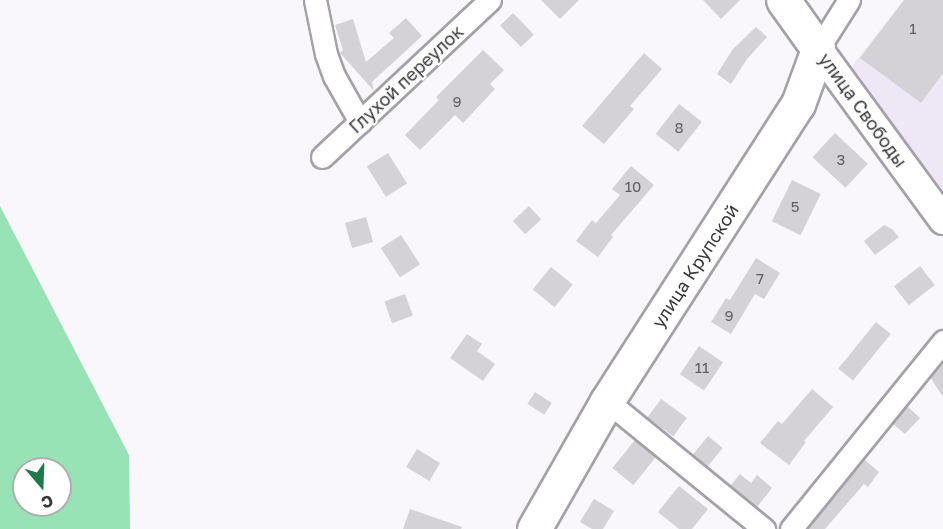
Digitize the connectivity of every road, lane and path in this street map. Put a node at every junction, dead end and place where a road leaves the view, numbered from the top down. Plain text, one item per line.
1 (315, 0) edge
2 (490, 0) edge
3 (783, 0) edge
4 (849, 0) edge
5 (818, 49) junction
6 (360, 122) junction
7 (322, 157) dead end
8 (943, 220) edge
9 (943, 341) edge
10 (607, 401) junction
11 (534, 529) edge
12 (764, 529) edge
13 (791, 529) edge

1 - 6 street
2 - 6 street, Глухой переулок
3 - 5 main road, улица Свободы
4 - 5 street, улица Крупской
5 - 8 street, улица Свободы
5 - 10 main road, улица Крупской
6 - 7 street, Глухой переулок
9 - 13 street
10 - 11 main road, улица Крупской
10 - 12 street

